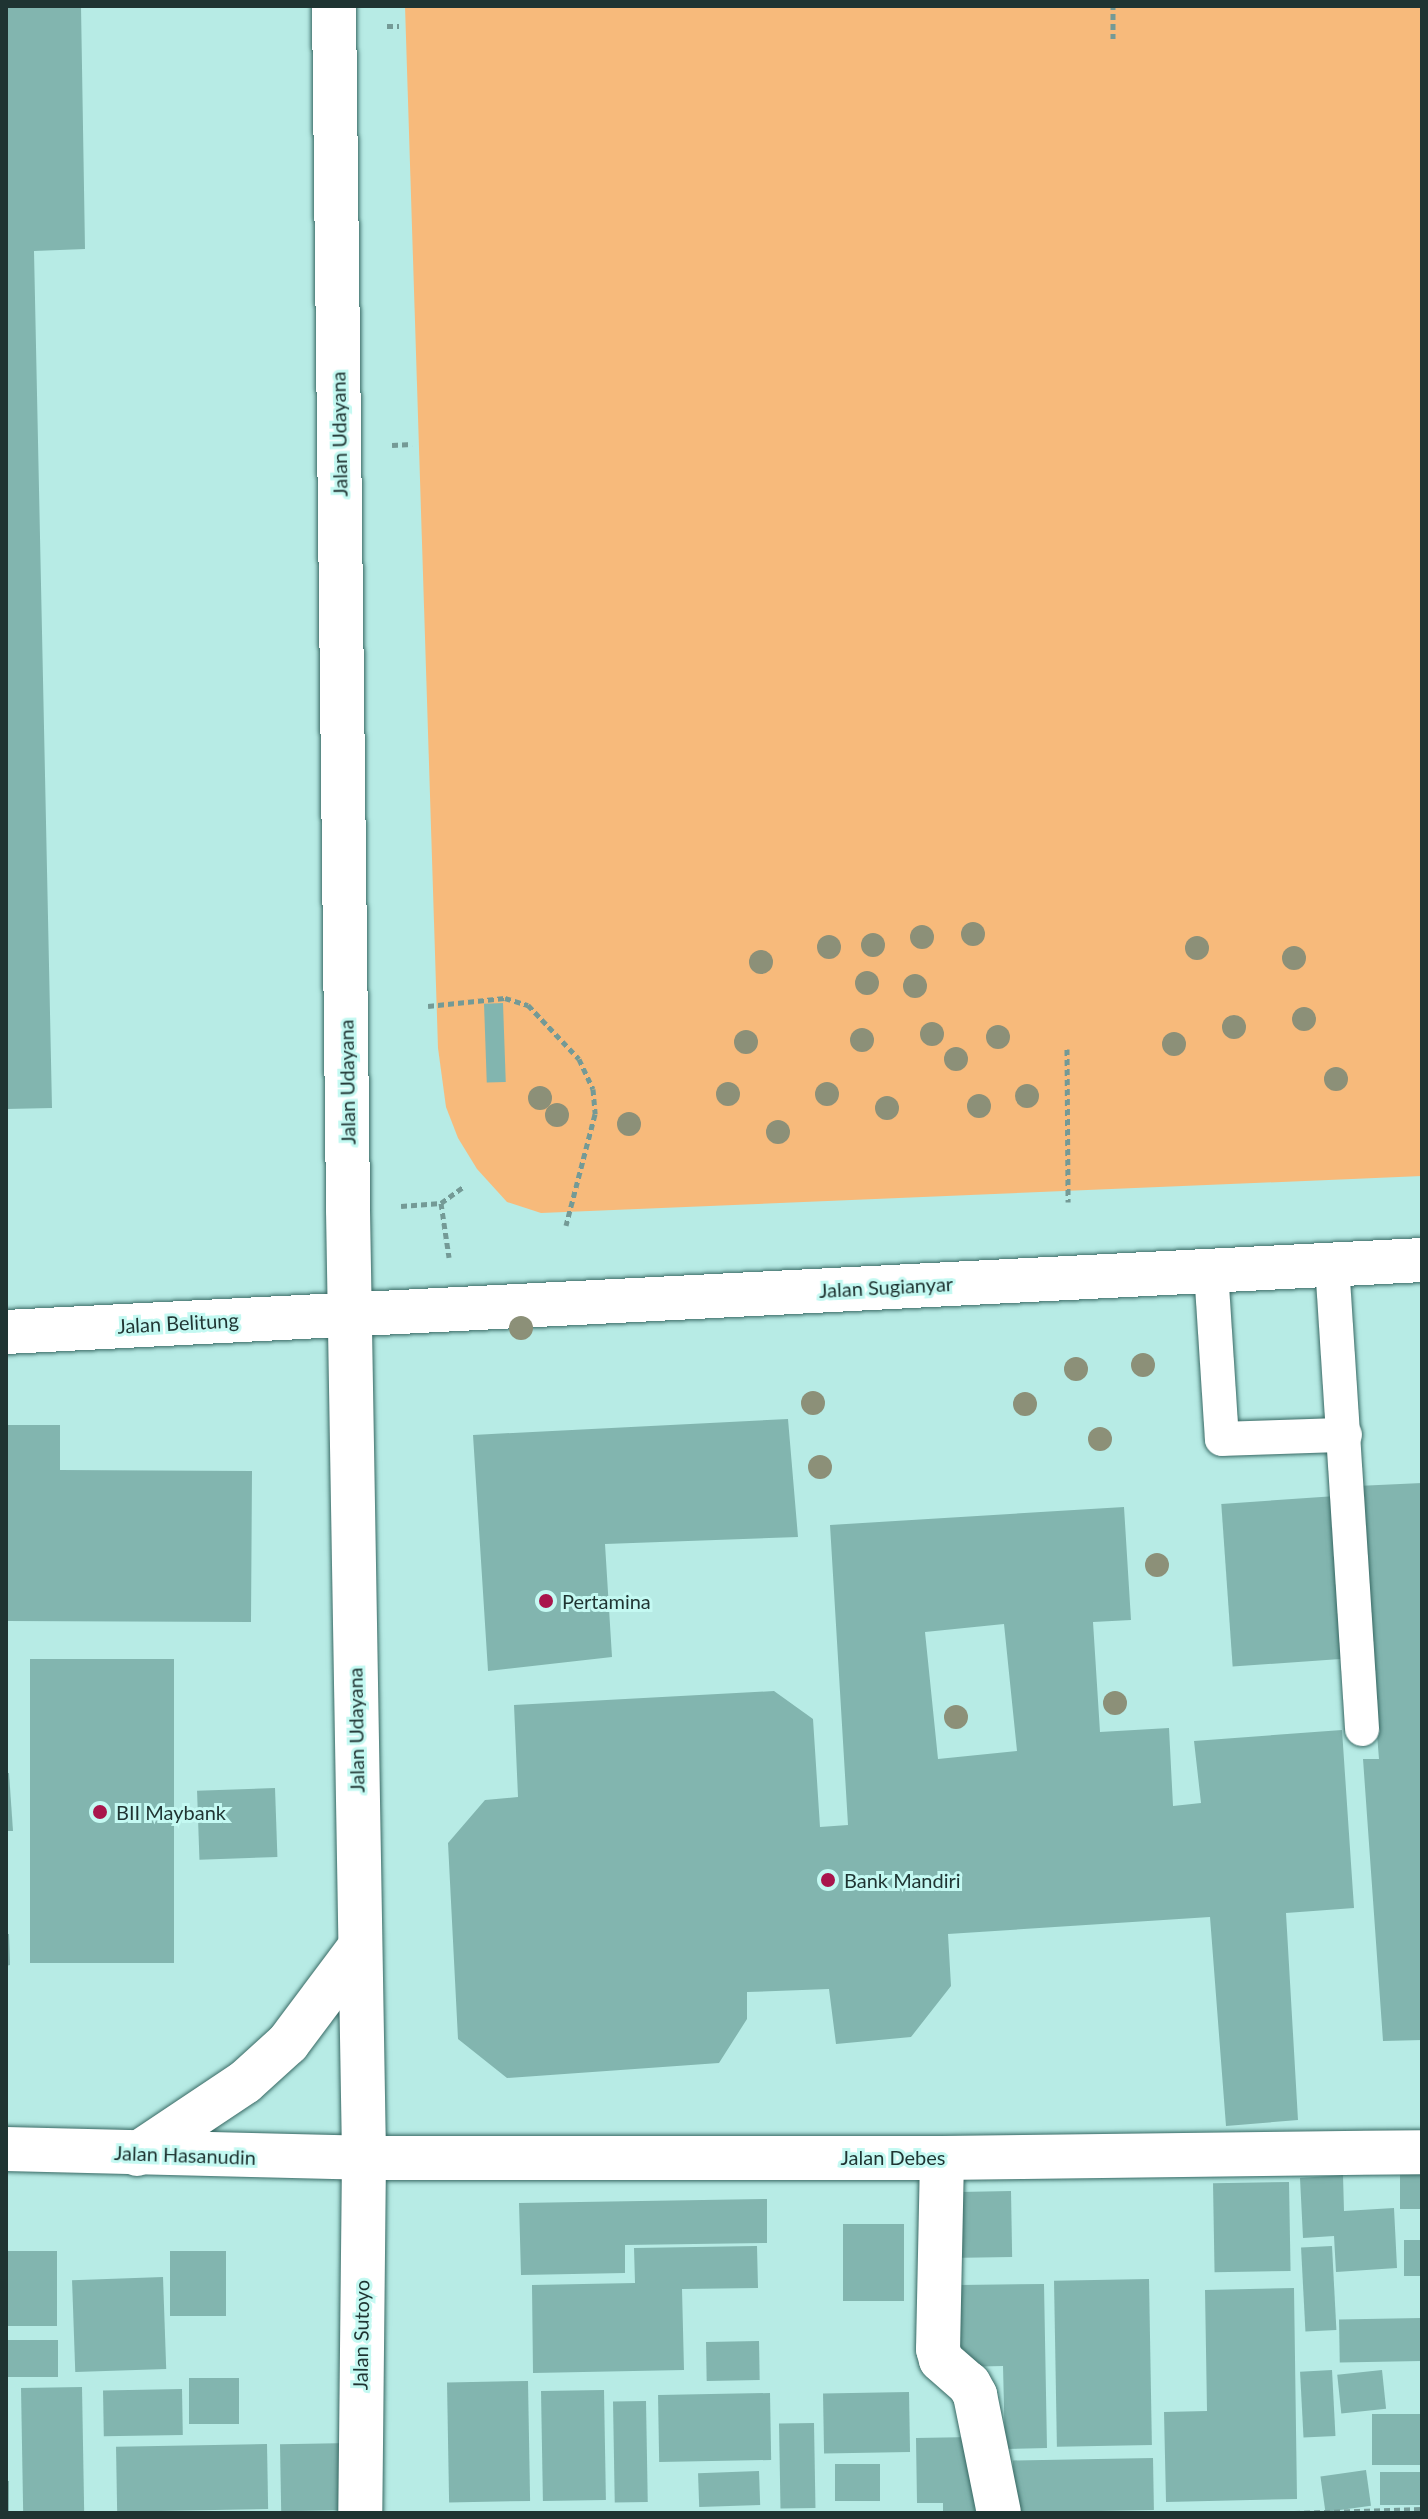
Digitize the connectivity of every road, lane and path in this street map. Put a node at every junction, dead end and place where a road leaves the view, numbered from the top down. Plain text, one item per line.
1 (334, 6) edge
2 (1113, 6) edge
3 (1113, 39) dead end
4 (428, 1006) dead end
5 (1067, 1049) dead end
6 (464, 1186) dead end
7 (1068, 1202) dead end
8 (348, 1210) junction
9 (566, 1225) dead end
10 (1422, 1260) edge
11 (1332, 1264) junction
12 (1211, 1270) junction
13 (349, 1314) junction
14 (6, 1332) edge
15 (1345, 1435) junction
16 (1362, 1729) dead end
17 (359, 1948) junction
18 (6, 2149) edge
19 (1422, 2152) edge
20 (137, 2154) junction
21 (364, 2158) junction
22 (942, 2158) junction
23 (1422, 2509) edge
24 (360, 2513) edge
25 (999, 2513) edge
26 (1294, 2513) edge

1 - 8 main road, Jalan Udayana
2 - 3 path
4 - 9 path
5 - 7 path
6 - 8 path
8 - 13 main road, Jalan Udayana
10 - 11 main road, Jalan Sugianyar
11 - 12 main road, Jalan Sugianyar
11 - 15 lane
12 - 13 main road, Jalan Sugianyar
12 - 15 lane
13 - 14 main road, Jalan Belitung
13 - 17 main road, Jalan Udayana
15 - 16 lane
17 - 20 main road
17 - 21 main road, Jalan Udayana
18 - 20 main road, Jalan Hasanudin
19 - 22 main road, Jalan Debes
20 - 21 main road, Jalan Hasanudin
21 - 22 main road, Jalan Debes
21 - 24 main road, Jalan Sutoyo
22 - 25 main road
23 - 26 path

